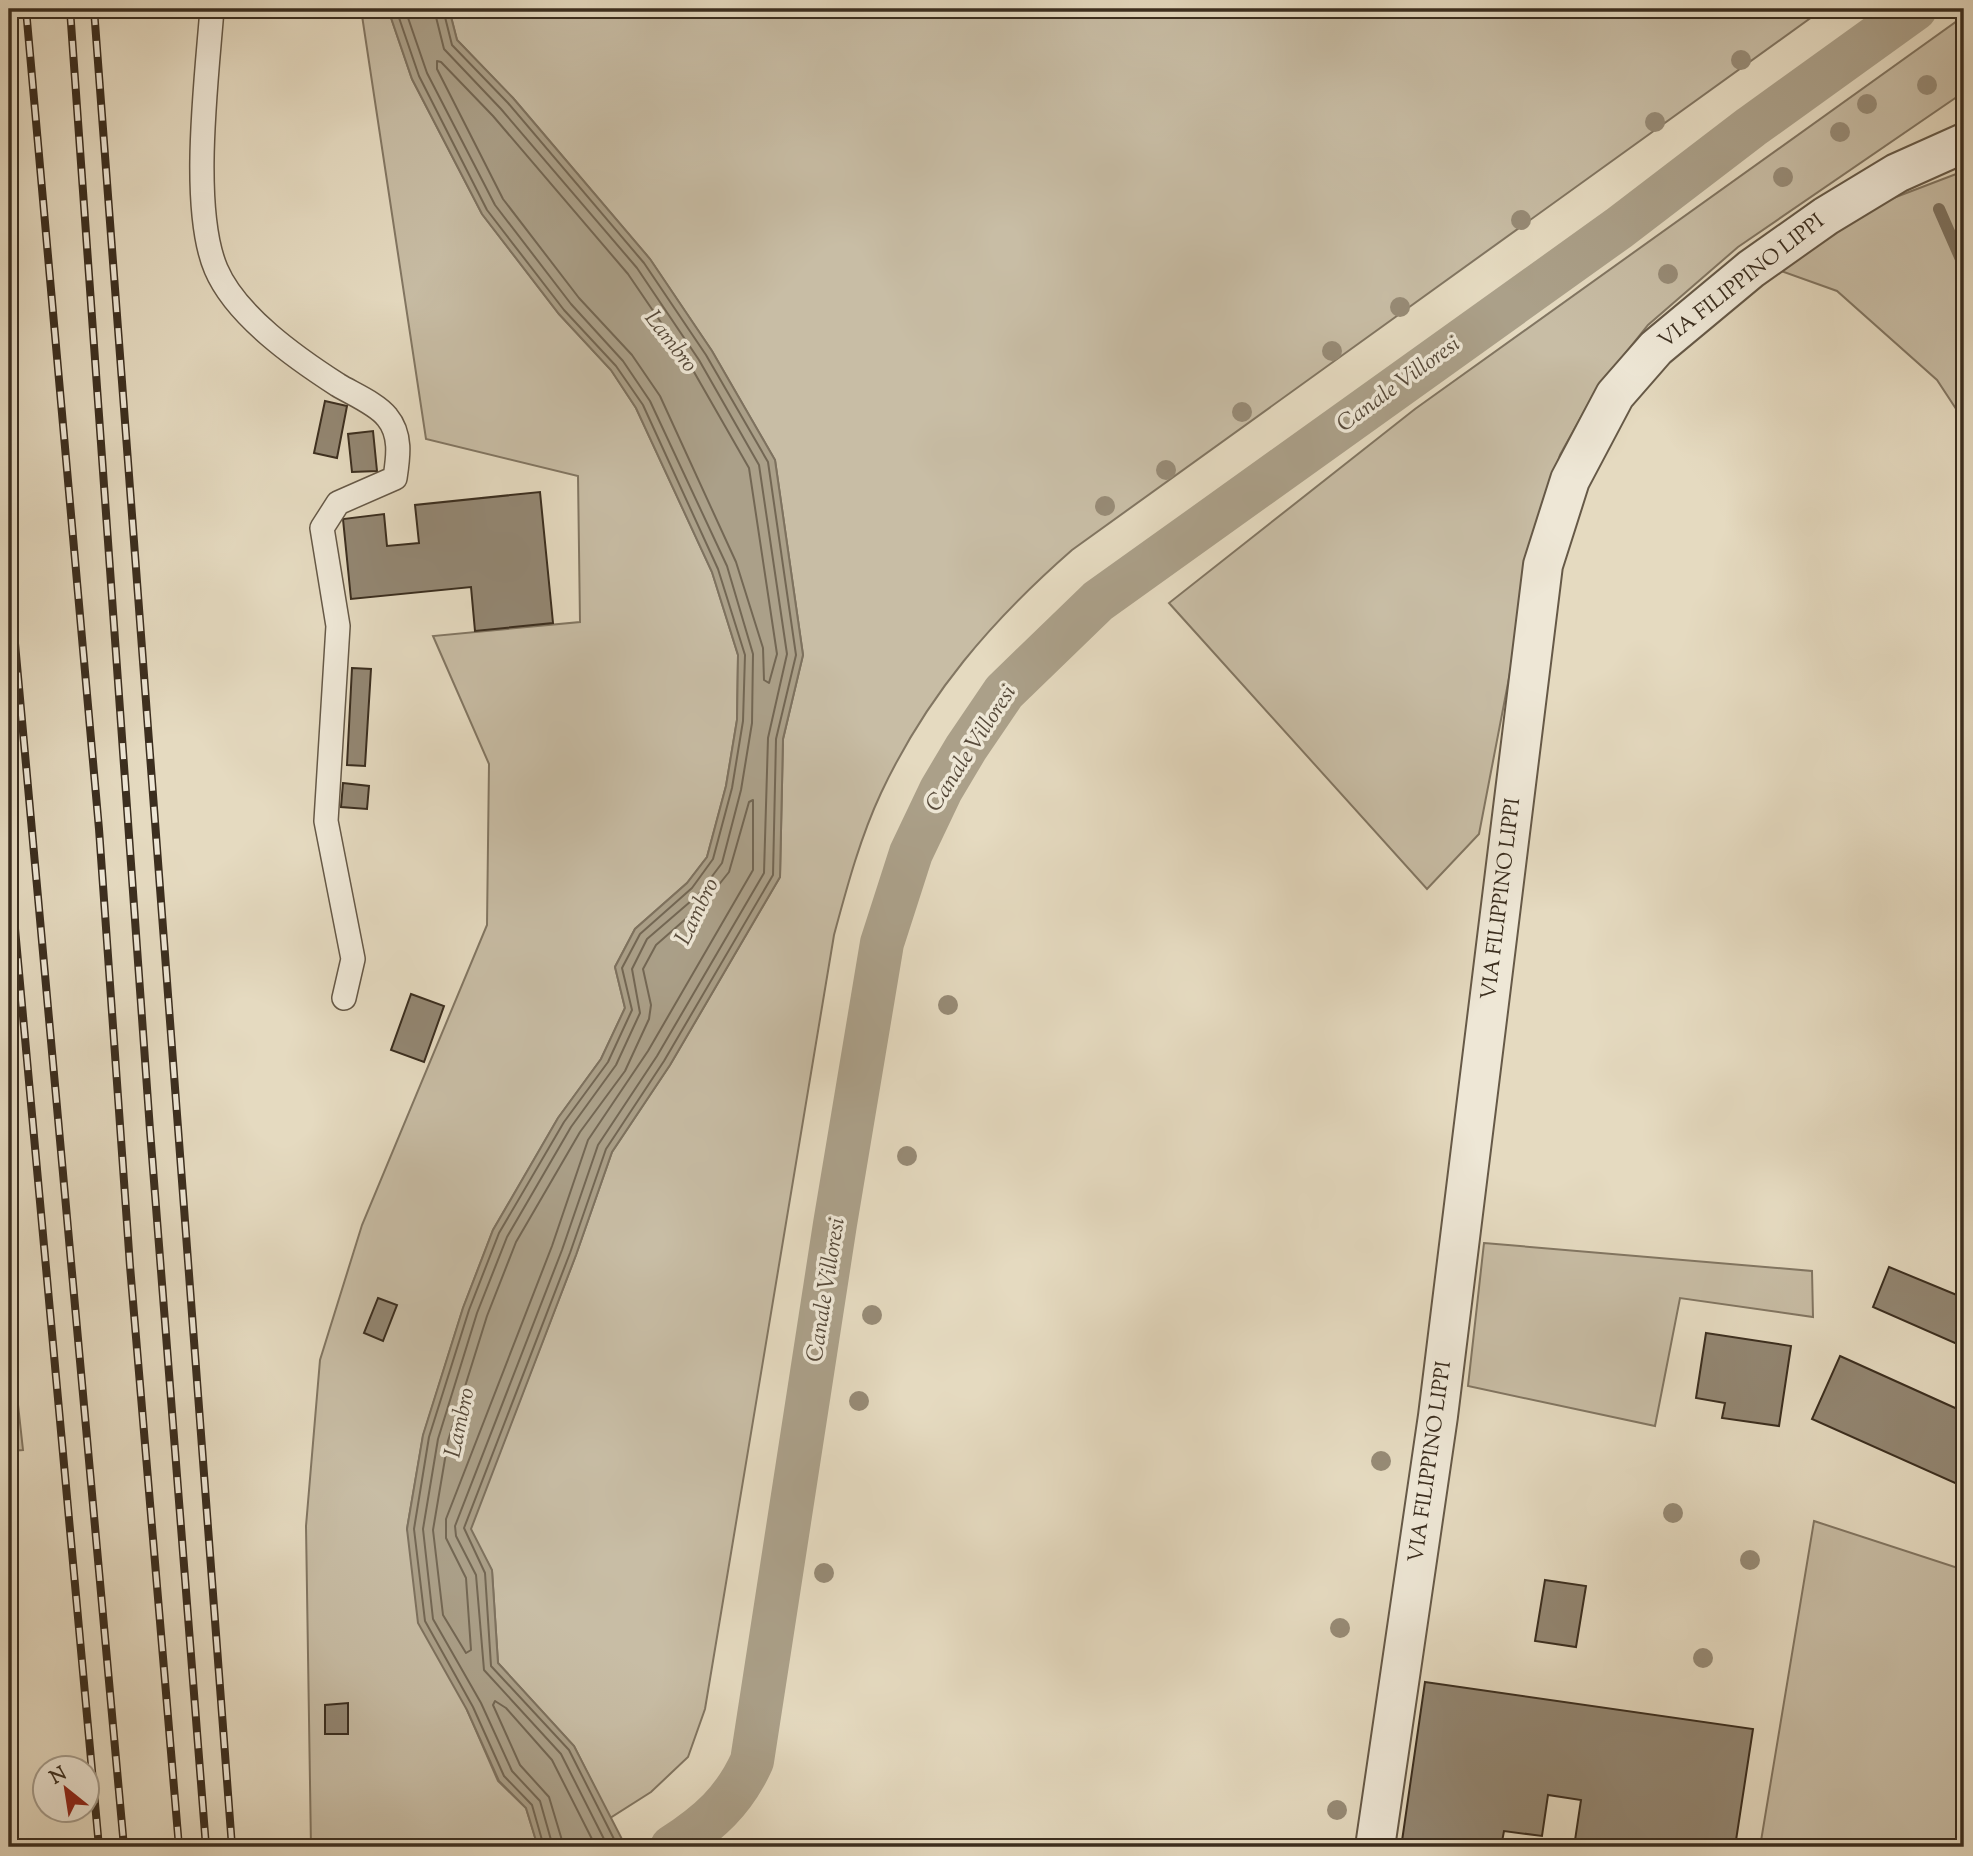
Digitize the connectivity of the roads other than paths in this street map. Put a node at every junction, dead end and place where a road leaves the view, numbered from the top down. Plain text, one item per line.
1 (212, 9) edge
2 (1964, 143) edge
3 (344, 998) dead end
4 (1375, 1847) edge

1 - 3 lane
2 - 4 street, VIA FILIPPINO LIPPI

